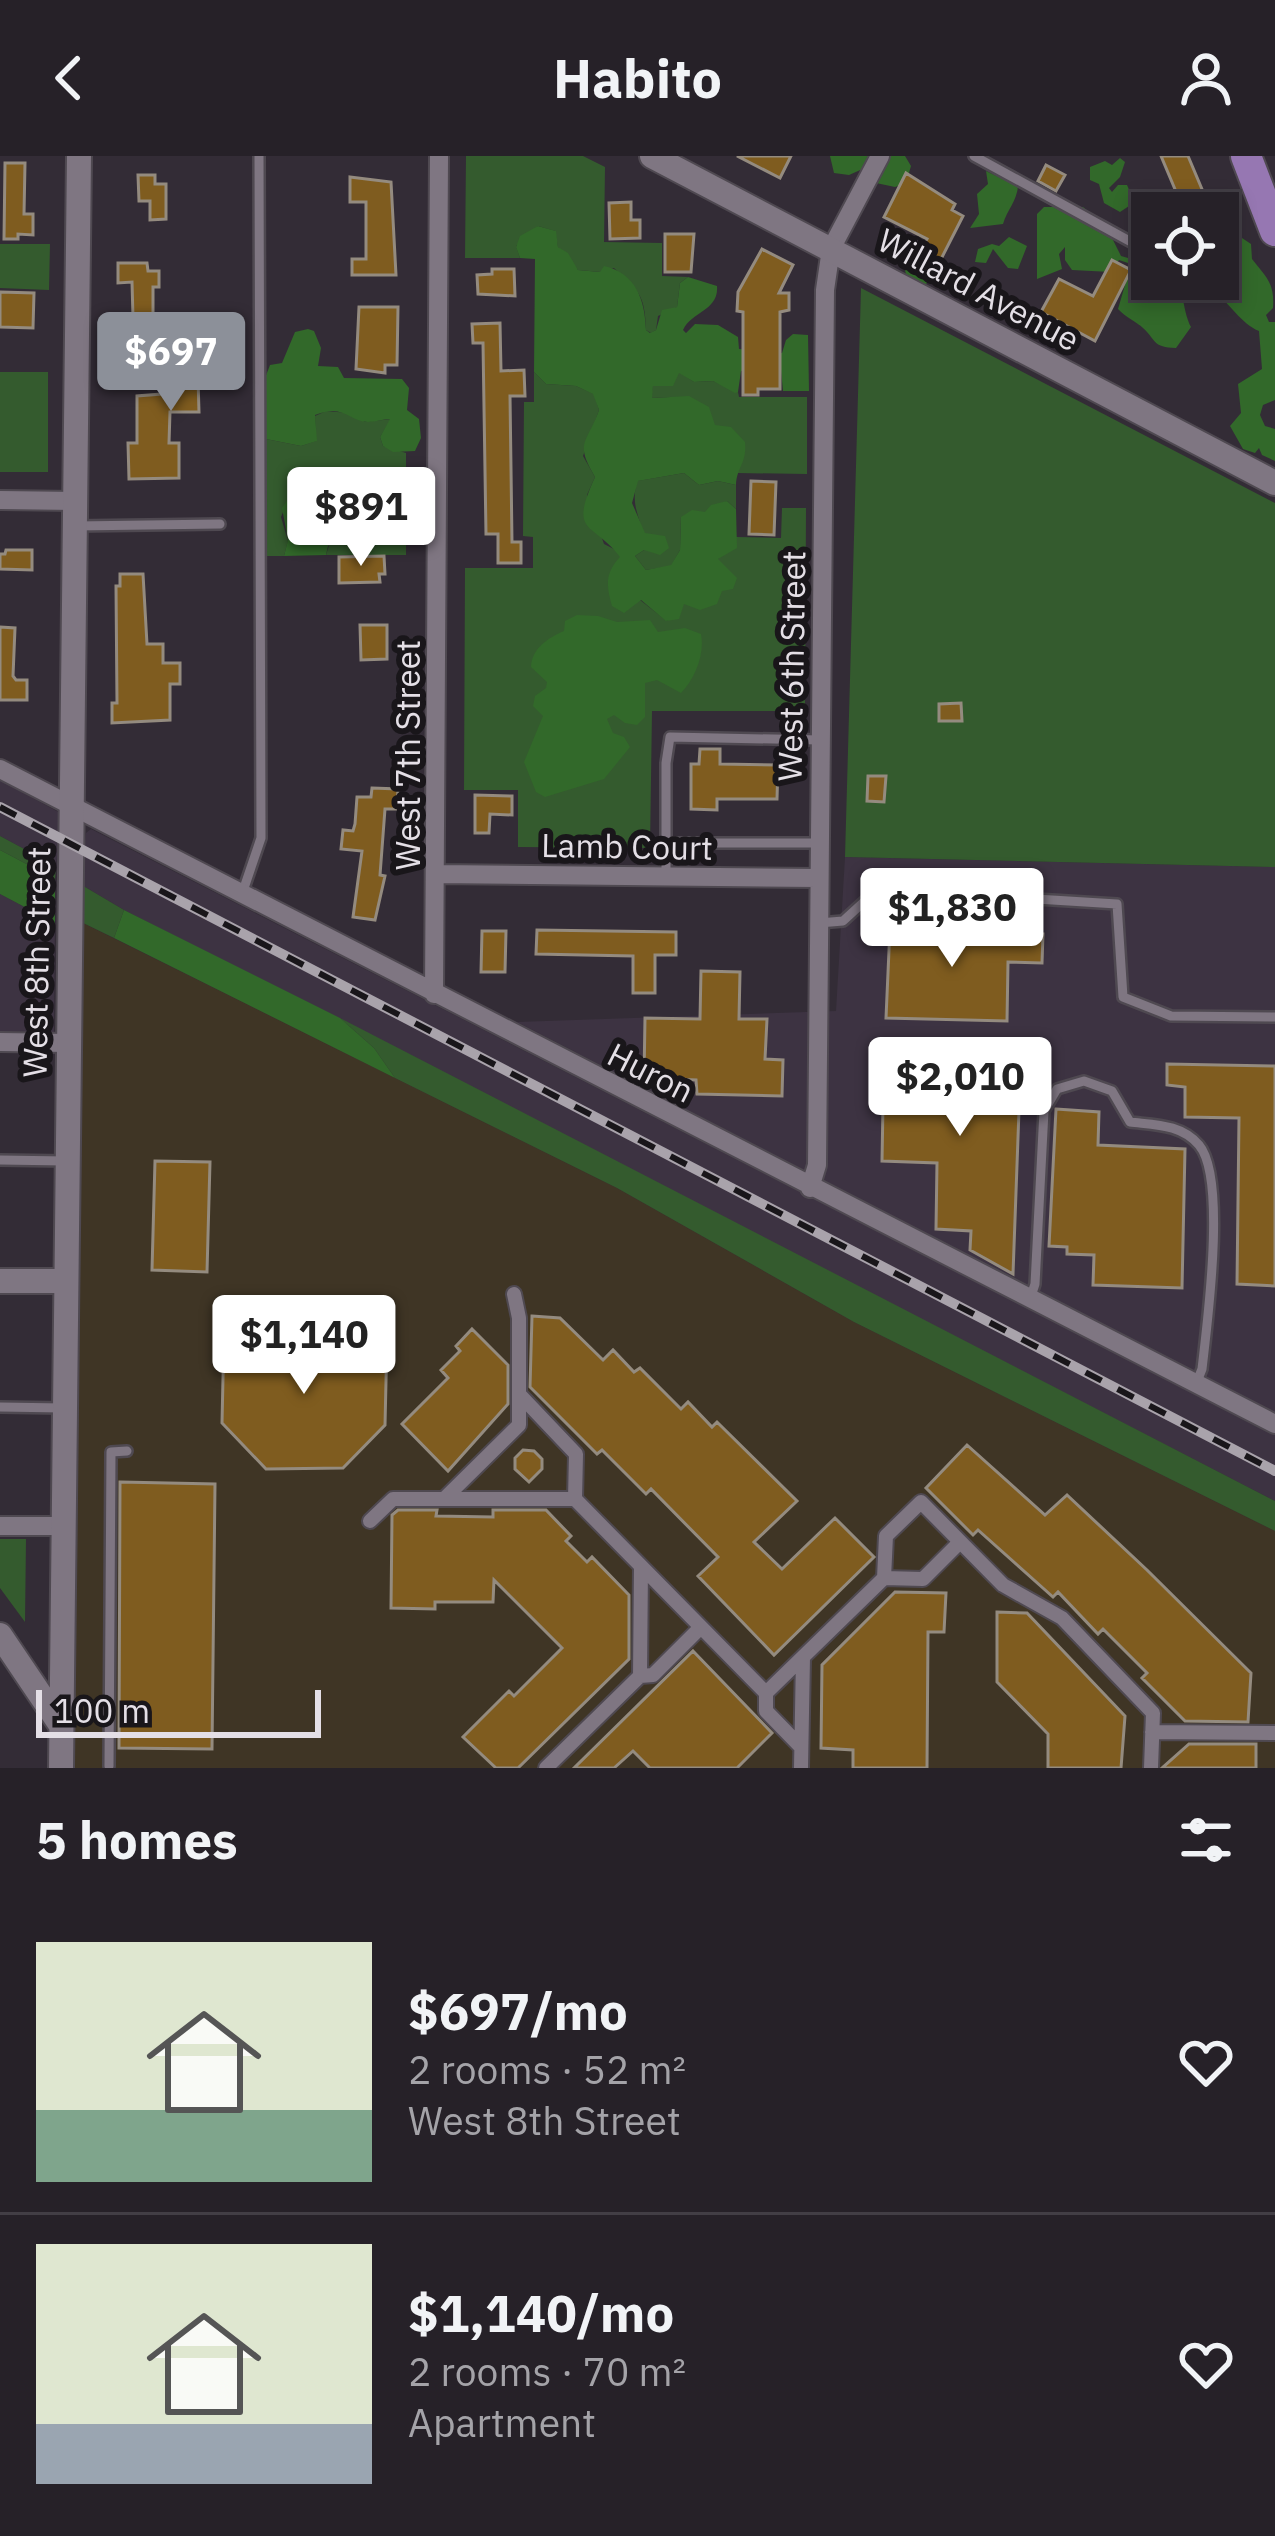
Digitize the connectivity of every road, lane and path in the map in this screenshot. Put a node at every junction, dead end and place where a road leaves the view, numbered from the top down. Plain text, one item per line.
1 (80, 156) edge
2 (259, 156) edge
3 (439, 156) edge
4 (652, 156) edge
5 (880, 156) edge
6 (974, 156) edge
7 (1246, 156) edge
8 (1275, 231) edge
9 (1131, 242) edge
10 (831, 249) junction
11 (1275, 483) edge
12 (0, 500) edge
13 (76, 513) junction
14 (220, 524) dead end
15 (820, 740) junction
16 (0, 769) edge
17 (70, 806) junction
18 (667, 843) junction
19 (818, 843) junction
20 (436, 874) junction
21 (666, 876) junction
22 (817, 878) junction
23 (242, 894) junction
24 (817, 923) junction
25 (434, 994) junction
26 (1275, 1016) edge
27 (0, 1042) edge
28 (68, 1043) junction
29 (0, 1160) edge
30 (66, 1161) junction
31 (811, 1188) junction
32 (0, 1281) edge
33 (64, 1281) junction
34 (514, 1294) dead end
35 (1030, 1300) junction
36 (1196, 1384) junction
37 (519, 1394) junction
38 (0, 1407) edge
39 (63, 1408) junction
40 (1275, 1424) edge
41 (127, 1451) dead end
42 (445, 1499) junction
43 (575, 1499) junction
44 (370, 1521) dead end
45 (0, 1526) edge
46 (62, 1526) junction
47 (960, 1542) junction
48 (641, 1566) junction
49 (884, 1578) junction
50 (701, 1627) junction
51 (3, 1642) edge
52 (803, 1657) junction
53 (640, 1676) junction
54 (766, 1693) junction
55 (62, 1726) junction
56 (1152, 1732) junction
57 (1275, 1733) edge
58 (801, 1747) junction
59 (110, 1766) edge
60 (62, 1768) edge
61 (546, 1768) edge
62 (801, 1768) edge
63 (1151, 1768) edge

1 - 13 street, West 8th Street
2 - 23 lane
3 - 20 street, West 7th Street
4 - 10 street, Willard Avenue
5 - 10 street, West 6th Street
6 - 9 lane
7 - 8 main road
10 - 11 street, Willard Avenue
10 - 15 street, West 6th Street
12 - 13 street
13 - 14 lane
13 - 17 street, West 8th Street
15 - 18 lane
15 - 19 street, West 6th Street
16 - 17 street, Huron
17 - 23 street, Huron
17 - 28 street, West 8th Street
18 - 19 lane
18 - 21 lane
19 - 22 street, West 6th Street
20 - 21 street, Lamb Court
20 - 25 street, West 7th Street
21 - 22 street, Lamb Court
22 - 24 street, West 6th Street
23 - 25 street, Huron
24 - 26 lane
24 - 31 street, West 6th Street
25 - 31 street, Huron
27 - 28 street
28 - 30 street, West 8th Street
29 - 30 lane
30 - 33 street, West 8th Street
31 - 35 street, Huron
32 - 33 street
33 - 39 street, West 8th Street
34 - 37 street
35 - 36 street, Huron
35 - 36 lane
36 - 40 street, Huron
37 - 42 street
37 - 43 street
38 - 39 lane
39 - 46 street, West 8th Street
41 - 59 lane
42 - 43 street
42 - 44 street
43 - 48 street
45 - 46 street
46 - 55 street, West 8th Street
47 - 49 street
47 - 49 street
47 - 56 street
48 - 50 street
48 - 53 street
49 - 52 street
50 - 53 street
50 - 54 street
51 - 55 street
52 - 54 street
52 - 58 street
53 - 61 street
54 - 58 street
55 - 60 street, West 8th Street
56 - 57 street
56 - 63 street
58 - 62 street

